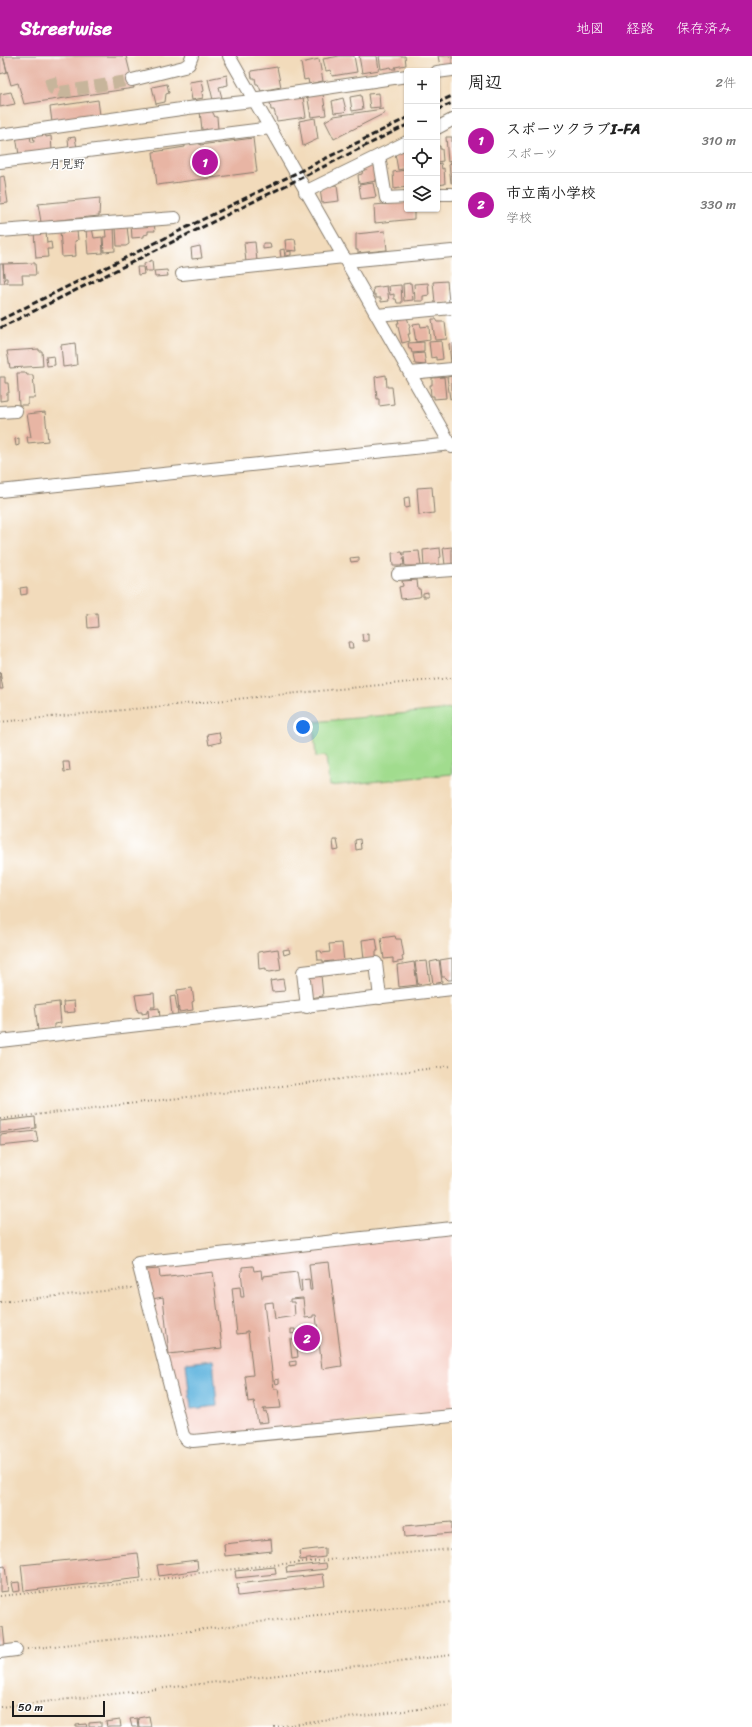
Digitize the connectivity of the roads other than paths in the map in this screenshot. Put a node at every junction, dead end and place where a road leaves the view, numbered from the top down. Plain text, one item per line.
1 (192, 56) edge
2 (229, 56) edge
3 (452, 70) edge
4 (440, 72) edge
5 (404, 76) edge
6 (132, 80) tunnel mouth
7 (253, 100) junction
8 (452, 120) edge
9 (440, 127) edge
10 (271, 128) junction
11 (440, 129) edge
12 (452, 130) edge
13 (0, 135) edge
14 (404, 144) edge
15 (379, 156) junction
16 (0, 162) edge
17 (305, 192) junction
18 (440, 194) edge
19 (452, 194) edge
20 (404, 197) edge
21 (175, 218) dead end
22 (0, 231) edge
23 (452, 251) edge
24 (345, 259) junction
25 (182, 274) dead end
26 (452, 308) edge
27 (377, 315) junction
28 (452, 369) edge
29 (410, 373) junction
30 (16, 410) dead end
31 (0, 412) edge
32 (451, 445) edge
33 (0, 491) edge
34 (452, 570) edge
35 (398, 574) dead end
36 (452, 989) edge
37 (380, 998) junction
38 (307, 1006) junction
39 (0, 1041) edge
40 (452, 1228) edge
41 (452, 1416) edge
42 (16, 1650) road end
43 (0, 1652) edge

1 - 6 street
2 - 7 street
3 - 4 street
5 - 7 street
7 - 10 street
7 - 13 street
8 - 9 street
10 - 16 street
10 - 17 street
11 - 12 street
14 - 15 street
15 - 17 street
15 - 20 street
17 - 24 street
18 - 19 street
21 - 22 street
23 - 24 street
24 - 25 street
24 - 27 street
26 - 27 street
27 - 29 street
28 - 29 street
29 - 32 street
30 - 31 street
32 - 33 street
34 - 35 street
36 - 37 street
37 - 38 street
37 - 38 street
38 - 39 street
40 - 41 street
42 - 43 street

